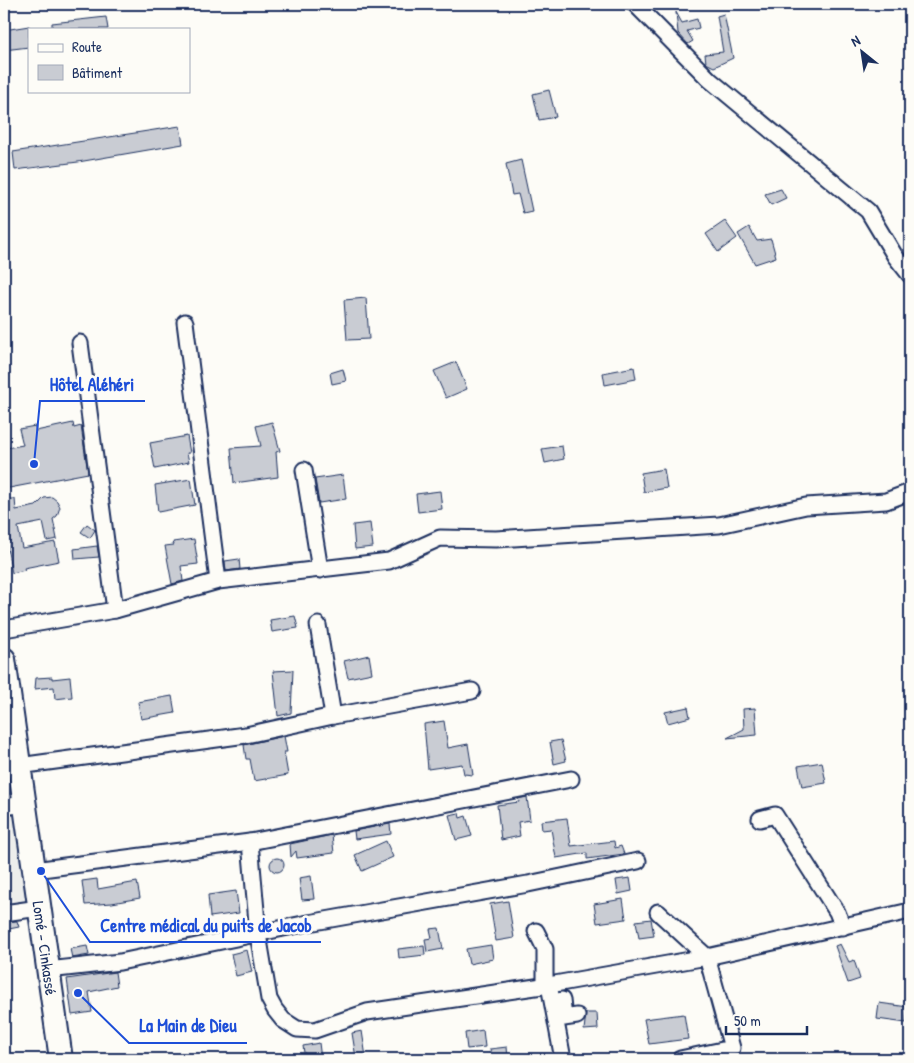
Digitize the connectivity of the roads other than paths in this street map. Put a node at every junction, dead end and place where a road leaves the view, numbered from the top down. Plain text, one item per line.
1 (635, 4) edge
2 (910, 275) edge
3 (185, 322) dead end
4 (80, 343) dead end
5 (304, 470) dead end
6 (910, 492) edge
7 (320, 570) junction
8 (218, 581) junction
9 (115, 610) junction
10 (318, 625) dead end
11 (4, 629) edge
12 (4, 659) edge
13 (472, 691) dead end
14 (7, 707) edge
15 (333, 716) junction
16 (19, 766) junction
17 (571, 779) dead end
18 (14, 805) edge
19 (760, 819) dead end
20 (250, 842) junction
21 (638, 861) dead end
22 (34, 870) junction
23 (39, 908) junction
24 (910, 911) edge
25 (658, 912) dead end
26 (4, 913) edge
27 (843, 926) junction
28 (536, 931) dead end
29 (258, 934) junction
30 (707, 957) junction
31 (48, 970) junction
32 (548, 988) junction
33 (577, 1016) dead end
34 (61, 1059) edge
35 (563, 1059) edge
36 (680, 1059) edge

1 - 2 street
3 - 8 street
4 - 9 street
5 - 7 street
6 - 7 street
7 - 8 street
8 - 9 street
9 - 11 street
10 - 15 street
12 - 14 highway, Lomé - Cinkassé
13 - 15 street
14 - 16 highway, Lomé - Cinkassé
15 - 16 street
16 - 18 highway, Lomé - Cinkassé
17 - 20 street
18 - 22 highway, Lomé - Cinkassé
19 - 27 street
20 - 22 street
20 - 29 street
21 - 29 street
22 - 23 highway, Lomé - Cinkassé
23 - 26 street
23 - 31 highway, Lomé - Cinkassé
24 - 27 street
25 - 30 street
27 - 30 street
28 - 32 street
29 - 31 street
29 - 32 street
30 - 32 street
30 - 36 street
31 - 34 highway, Lomé - Cinkassé
32 - 33 street
32 - 35 street

